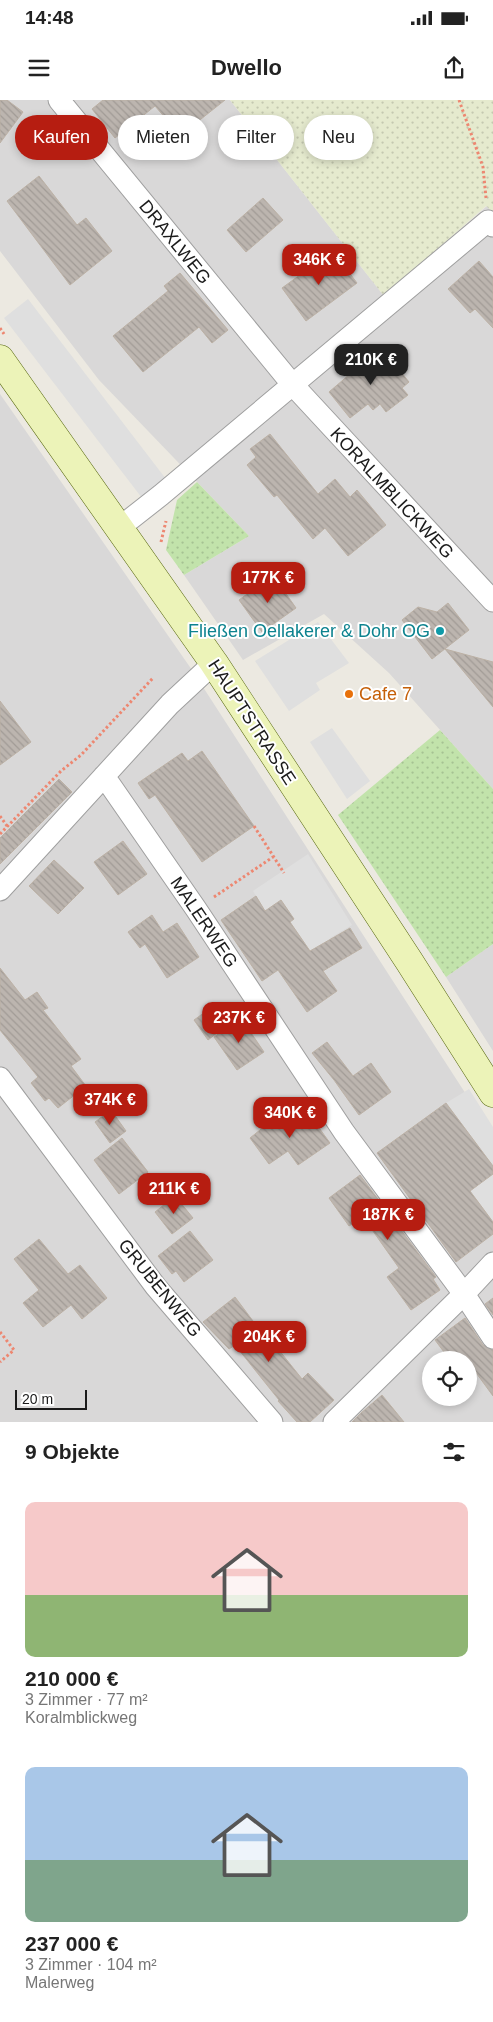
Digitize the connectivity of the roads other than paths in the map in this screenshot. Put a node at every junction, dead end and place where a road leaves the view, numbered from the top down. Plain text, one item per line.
1 (59, 100) edge
2 (491, 224) edge
3 (0, 359) edge
4 (292, 384) junction
5 (119, 528) junction
6 (493, 601) edge
7 (214, 663) junction
8 (104, 776) junction
9 (0, 890) edge
10 (0, 1078) edge
11 (493, 1093) edge
12 (493, 1263) edge
13 (464, 1294) junction
14 (493, 1338) edge
15 (272, 1422) edge
16 (334, 1422) edge

1 - 4 street, DRAXLWEG
2 - 4 street
3 - 5 main road, HAUPTSTRASSE
4 - 5 street
4 - 6 street, KORALMBLICKWEG
5 - 7 main road, HAUPTSTRASSE
7 - 8 street
7 - 11 main road, HAUPTSTRASSE
8 - 9 street
8 - 13 street, MALERWEG
10 - 15 street, GRUBENWEG
12 - 13 street
13 - 14 street, MALERWEG
13 - 16 street

